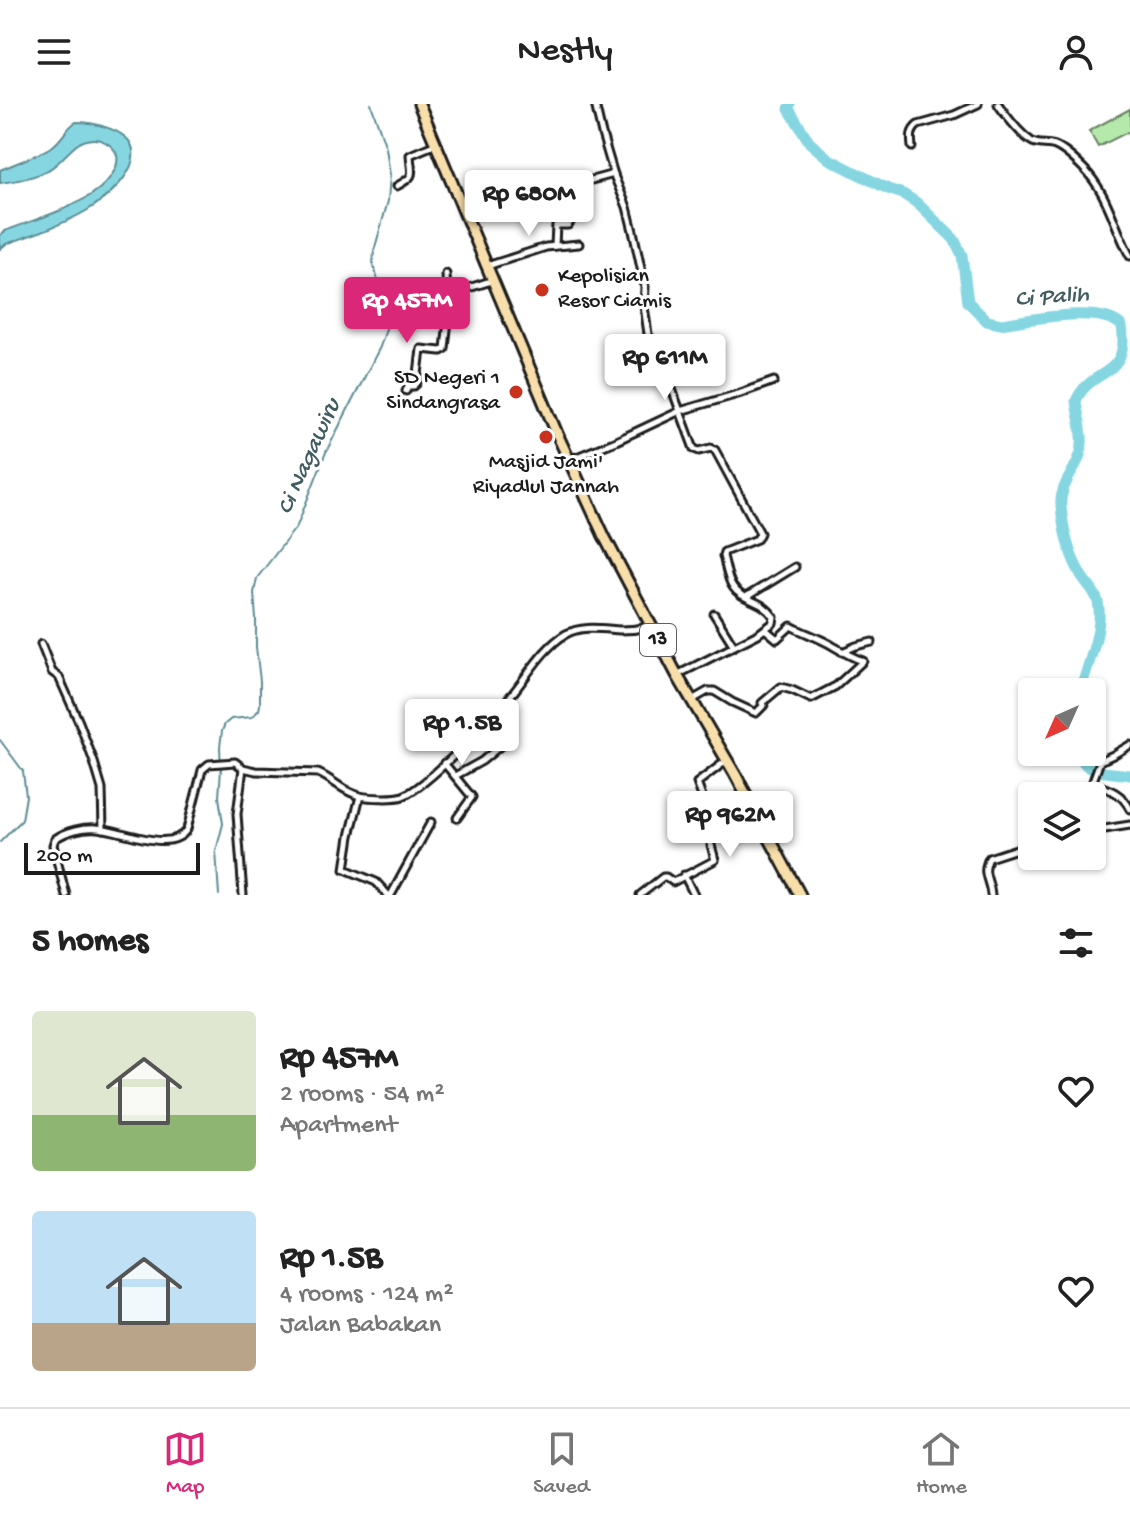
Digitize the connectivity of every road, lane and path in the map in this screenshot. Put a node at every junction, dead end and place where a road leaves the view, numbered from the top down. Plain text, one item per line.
1 (419, 104) edge
2 (595, 104) edge
3 (978, 104) edge
4 (998, 104) edge
5 (436, 144) junction
6 (912, 147) dead end
7 (614, 174) junction
8 (397, 186) dead end
9 (579, 244) dead end
10 (555, 246) junction
11 (1130, 256) edge
12 (487, 266) junction
13 (446, 274) dead end
14 (492, 280) junction
15 (456, 292) dead end
16 (774, 381) dead end
17 (406, 391) dead end
18 (680, 411) junction
19 (569, 460) junction
20 (795, 567) dead end
21 (745, 597) junction
22 (714, 614) dead end
23 (651, 627) junction
24 (765, 629) junction
25 (872, 642) dead end
26 (41, 644) dead end
27 (734, 646) junction
28 (841, 652) junction
29 (677, 675) junction
30 (691, 701) junction
31 (1130, 745) edge
32 (500, 746) dead end
33 (726, 761) junction
34 (444, 763) junction
35 (243, 768) junction
36 (455, 776) junction
37 (360, 796) junction
38 (1130, 809) edge
39 (457, 818) dead end
40 (431, 822) dead end
41 (1130, 825) edge
42 (103, 829) junction
43 (1106, 829) edge
44 (1018, 849) edge
45 (684, 875) junction
46 (66, 895) edge
47 (243, 895) edge
48 (390, 895) edge
49 (640, 895) edge
50 (694, 895) edge
51 (800, 895) edge
52 (991, 895) edge

1 - 5 highway, 13
2 - 7 street
3 - 6 street
4 - 11 street
5 - 8 street
5 - 12 highway, 13
7 - 10 street
7 - 18 street
9 - 10 street
10 - 12 street
12 - 14 highway, 13
13 - 17 street
14 - 15 street
14 - 19 highway, 13
16 - 18 street
18 - 19 street
18 - 21 street
19 - 23 highway, 13
20 - 21 street
21 - 24 street
22 - 27 street
23 - 29 highway, 13
23 - 34 street
24 - 27 street
24 - 28 street
25 - 28 street
26 - 42 street
27 - 29 street
28 - 30 street
29 - 30 highway, 13
30 - 33 highway, 13
31 - 38 street
32 - 36 street
33 - 45 street
33 - 51 highway, 13
34 - 36 street
34 - 37 street
35 - 37 street
35 - 42 street
35 - 47 street
36 - 39 street
37 - 48 street
40 - 48 street
41 - 43 street
42 - 46 street
44 - 52 street
45 - 49 street
45 - 50 street

